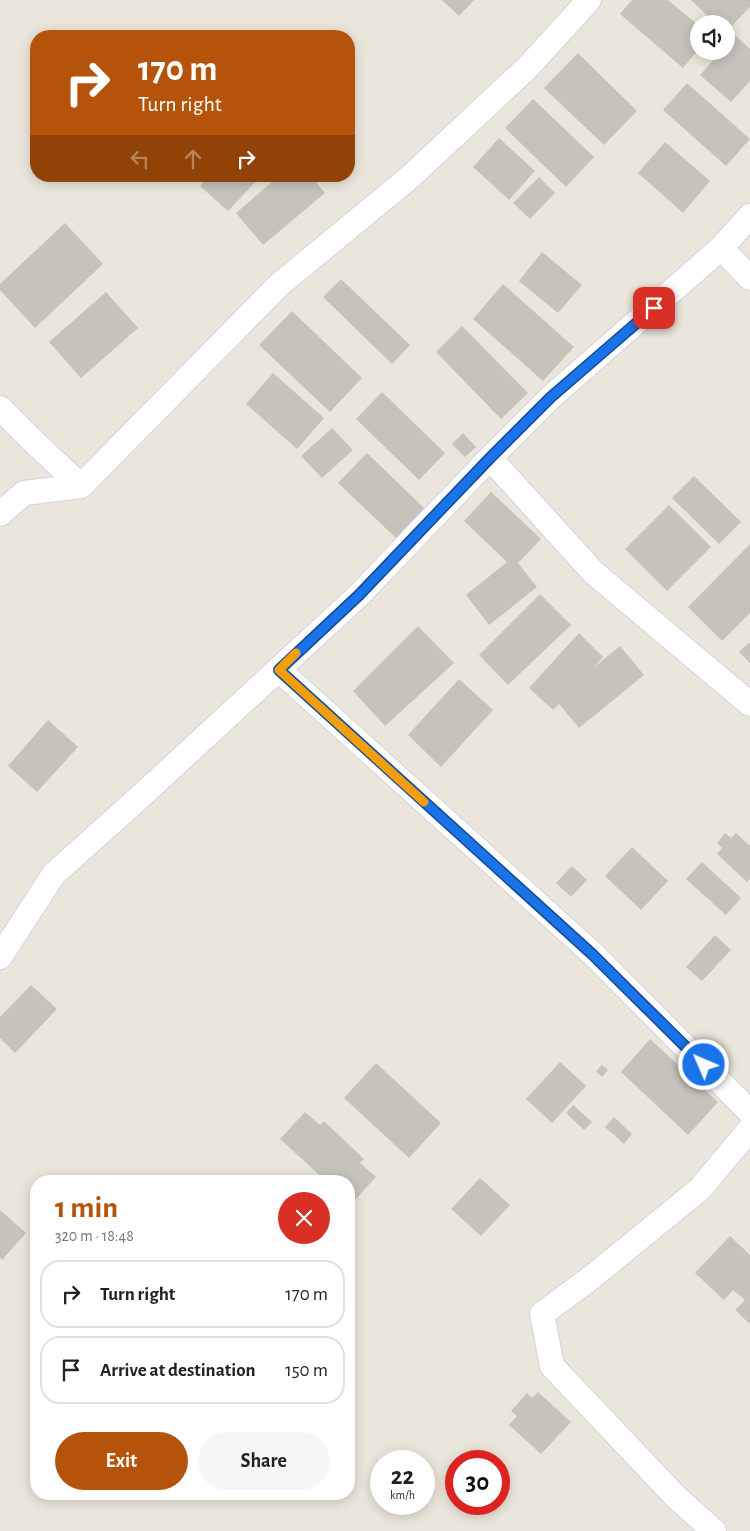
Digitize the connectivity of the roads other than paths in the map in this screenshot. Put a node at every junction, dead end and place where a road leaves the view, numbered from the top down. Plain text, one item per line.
1 (589, 0) edge
2 (750, 216) edge
3 (721, 248) junction
4 (750, 278) edge
5 (0, 408) edge
6 (490, 458) junction
7 (82, 486) junction
8 (0, 514) edge
9 (279, 670) junction
10 (750, 704) edge
11 (0, 957) edge
12 (750, 1112) edge
13 (750, 1129) edge
14 (714, 1531) edge

1 - 7 street
2 - 3 street
3 - 4 street
3 - 6 street
5 - 7 street
6 - 9 street
6 - 10 street
7 - 8 street
9 - 11 street
9 - 12 street
13 - 14 street

